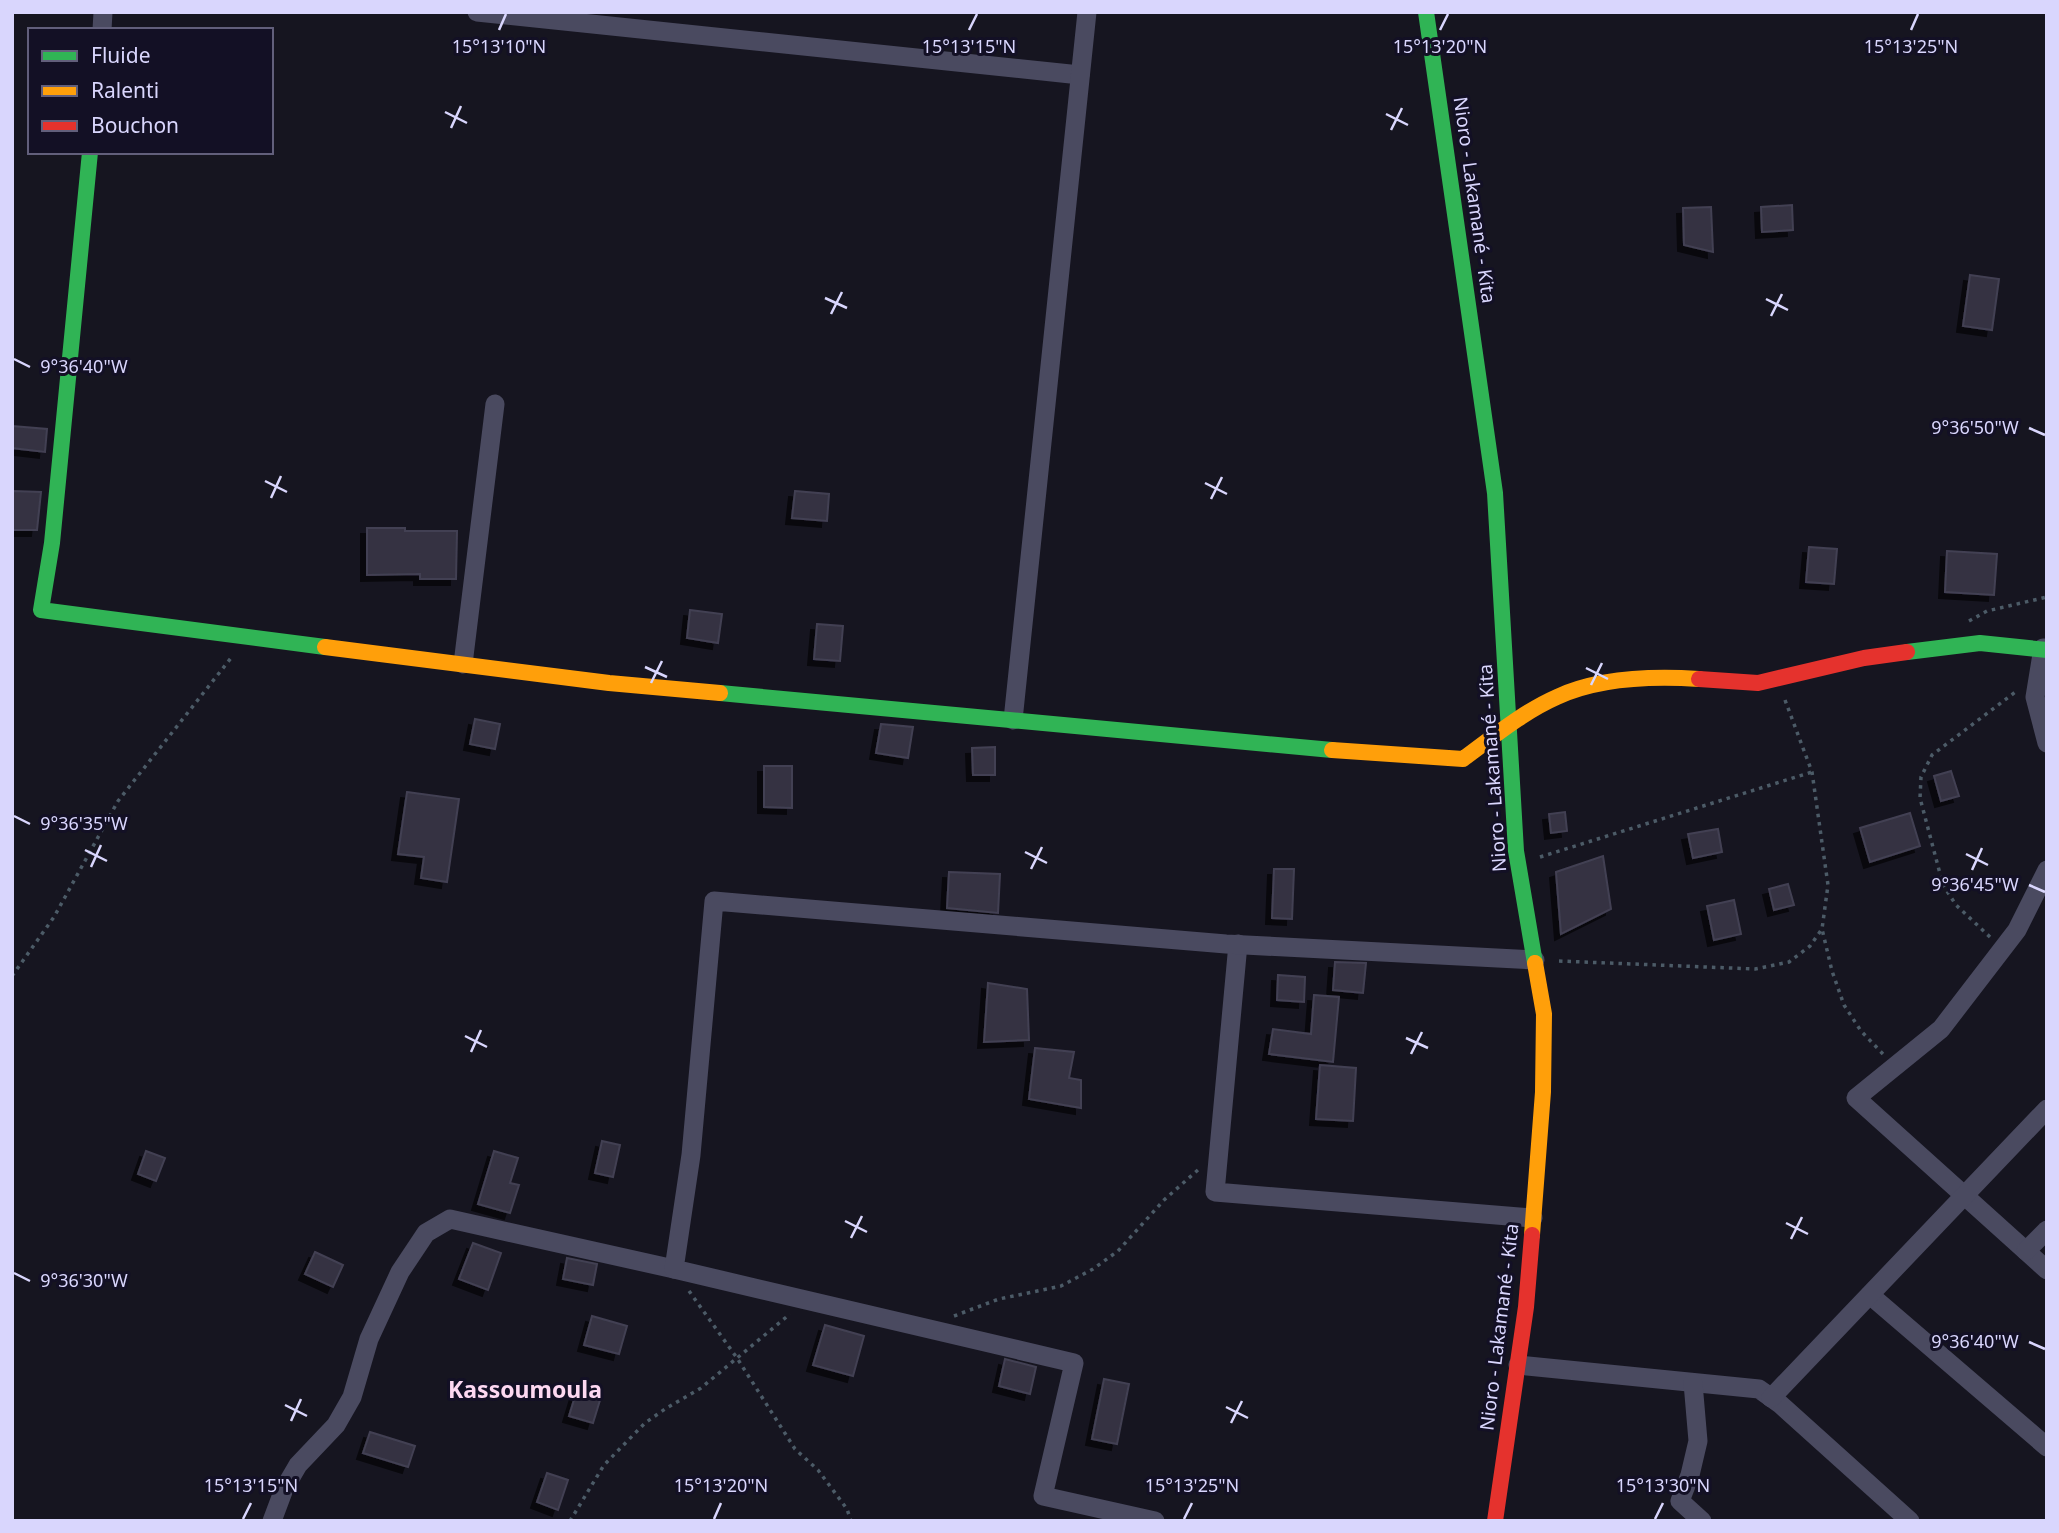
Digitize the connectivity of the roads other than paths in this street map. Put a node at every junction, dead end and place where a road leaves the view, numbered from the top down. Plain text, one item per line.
1 (477, 12) edge
2 (1087, 12) edge
3 (1426, 12) edge
4 (1080, 75) junction
5 (90, 154) edge
6 (495, 404) dead end
7 (2045, 649) edge
8 (463, 664) junction
9 (1013, 720) junction
10 (1508, 724) junction
11 (2047, 743) edge
12 (2047, 870) edge
13 (1238, 944) junction
14 (1535, 960) junction
15 (2047, 1109) edge
16 (1965, 1196) junction
17 (1533, 1218) junction
18 (2047, 1230) edge
19 (2026, 1251) junction
20 (674, 1269) junction
21 (2047, 1270) edge
22 (1870, 1295) junction
23 (1518, 1365) junction
24 (1693, 1383) junction
25 (1771, 1398) junction
26 (2047, 1447) edge
27 (272, 1521) edge
28 (1155, 1521) edge
29 (1495, 1521) edge
30 (1702, 1521) edge
31 (1910, 1521) edge

1 - 4 street
2 - 4 street
3 - 10 street, Nioro - Lakamané - Kita
4 - 9 street
5 - 8 street
6 - 8 street
7 - 10 street
7 - 11 street
8 - 9 street
9 - 10 street
10 - 14 street, Nioro - Lakamané - Kita
12 - 16 street
13 - 14 street
13 - 17 street
13 - 20 street
14 - 17 street, Nioro - Lakamané - Kita
15 - 16 street
16 - 19 street
16 - 22 street
17 - 23 street, Nioro - Lakamané - Kita
18 - 19 street
19 - 21 street
20 - 27 street
20 - 28 street
22 - 25 street
22 - 26 street
23 - 24 street
23 - 29 street, Nioro - Lakamané - Kita
24 - 25 street
24 - 30 street
25 - 31 street

